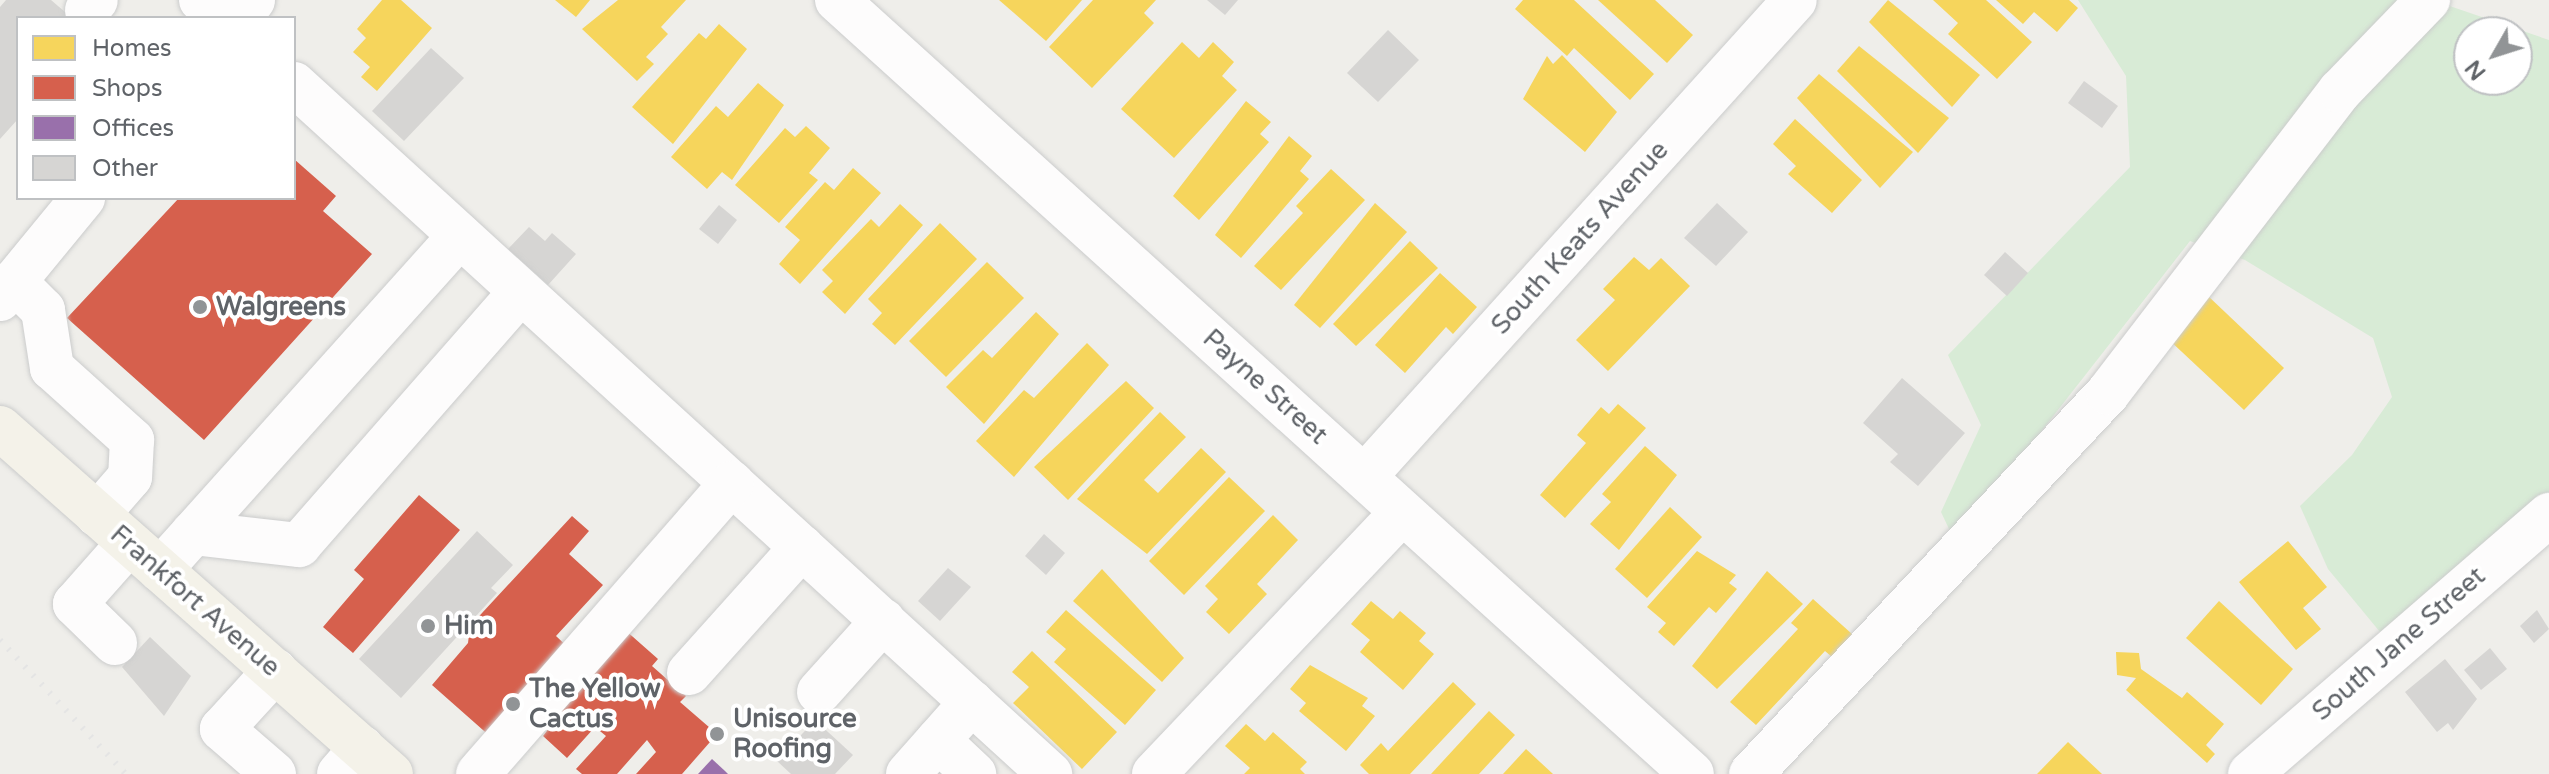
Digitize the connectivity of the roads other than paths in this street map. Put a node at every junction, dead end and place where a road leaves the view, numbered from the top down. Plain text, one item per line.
1 (201, 0) edge
2 (253, 0) edge
3 (837, 0) edge
4 (1795, 0) edge
5 (2428, 0) edge
6 (220, 16) edge
7 (239, 16) edge
8 (296, 86) edge
9 (81, 200) edge
10 (460, 236) junction
11 (5, 290) edge
12 (521, 291) junction
13 (0, 428) edge
14 (1365, 476) junction
15 (732, 483) junction
16 (97, 515) junction
17 (2549, 515) edge
18 (1399, 516) junction
19 (193, 533) junction
20 (802, 547) junction
21 (144, 557) junction
22 (883, 621) junction
23 (115, 643) dead end
24 (275, 671) junction
25 (689, 673) dead end
26 (819, 692) dead end
27 (972, 702) junction
28 (938, 740) junction
29 (364, 765) edge
30 (274, 774) edge
31 (478, 774) edge
32 (908, 774) edge
33 (974, 774) edge
34 (1050, 774) edge
35 (1154, 774) edge
36 (1692, 774) edge
37 (1751, 774) edge
38 (2250, 774) edge

1 - 6 street
2 - 7 street
3 - 14 street, Payne Street
4 - 14 street, South Keats Avenue
5 - 37 street
8 - 10 street
9 - 11 street
10 - 12 street
10 - 19 street
11 - 16 street
12 - 15 street
12 - 19 street
13 - 16 main road, Frankfort Avenue
14 - 18 street, Payne Street
15 - 20 street
15 - 31 street
16 - 21 main road, Frankfort Avenue
17 - 38 street, South Jane Street
18 - 35 street
18 - 36 street, Payne Street
19 - 21 street
20 - 22 street
20 - 25 street
21 - 23 street
21 - 24 main road, Frankfort Avenue
22 - 26 street
22 - 27 street
24 - 29 main road, Frankfort Avenue
24 - 30 street
27 - 28 street
27 - 34 street
28 - 32 street
28 - 33 street

